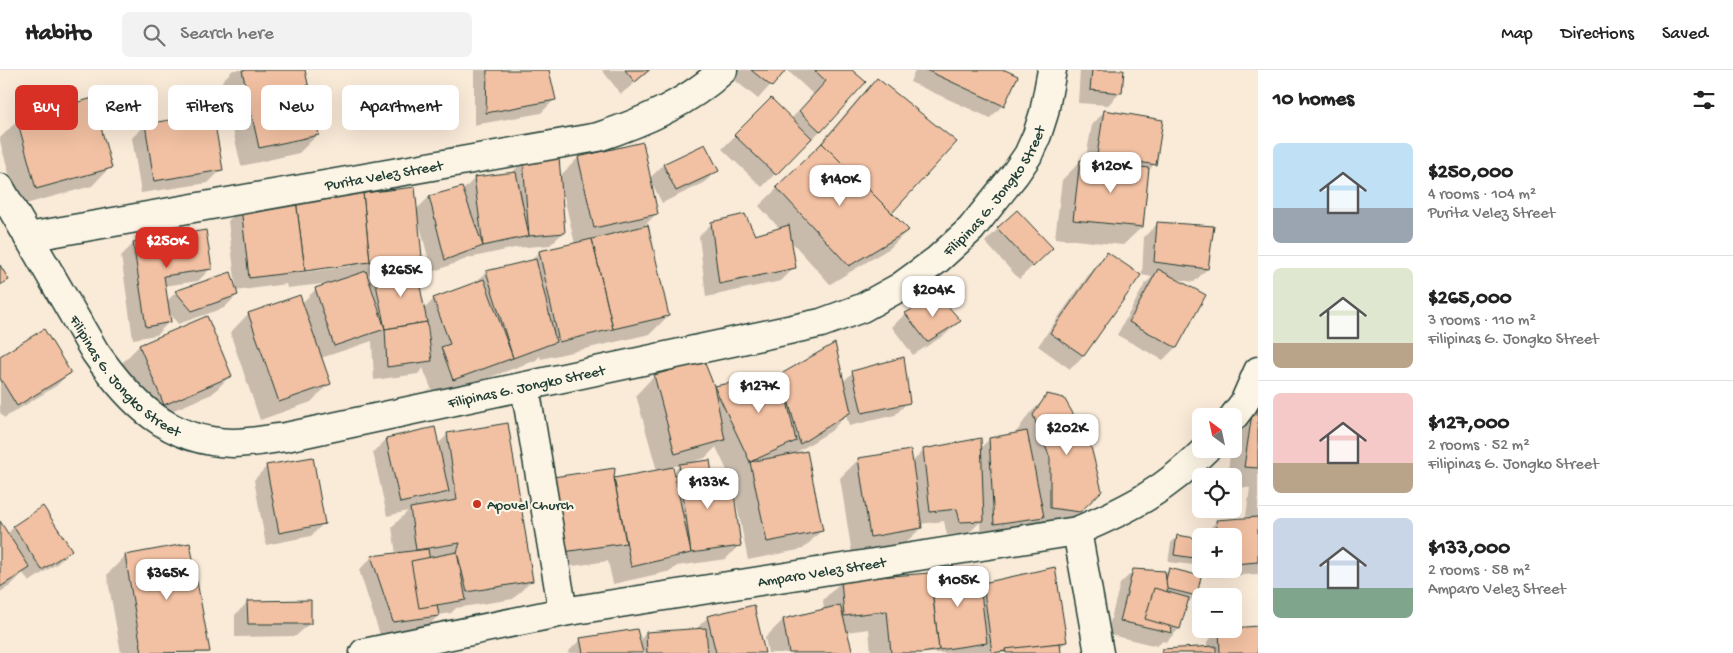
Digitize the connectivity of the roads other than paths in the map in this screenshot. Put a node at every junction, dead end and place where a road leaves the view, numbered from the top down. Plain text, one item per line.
1 (723, 70) edge
2 (1052, 70) edge
3 (0, 188) edge
4 (28, 237) junction
5 (1258, 371) edge
6 (526, 387) junction
7 (1240, 408) edge
8 (1196, 458) edge
9 (1078, 531) junction
10 (563, 612) junction
11 (364, 653) edge
12 (1099, 653) edge

1 - 4 street, Purita Velez Street
2 - 6 street, Filipinas G. Jongko Street
3 - 4 street, Filipinas G. Jongko Street
4 - 6 street, Filipinas G. Jongko Street
5 - 7 street
6 - 10 street
8 - 9 street, Amparo Velez Street
9 - 10 street, Amparo Velez Street
9 - 12 street
10 - 11 street, Amparo Velez Street

